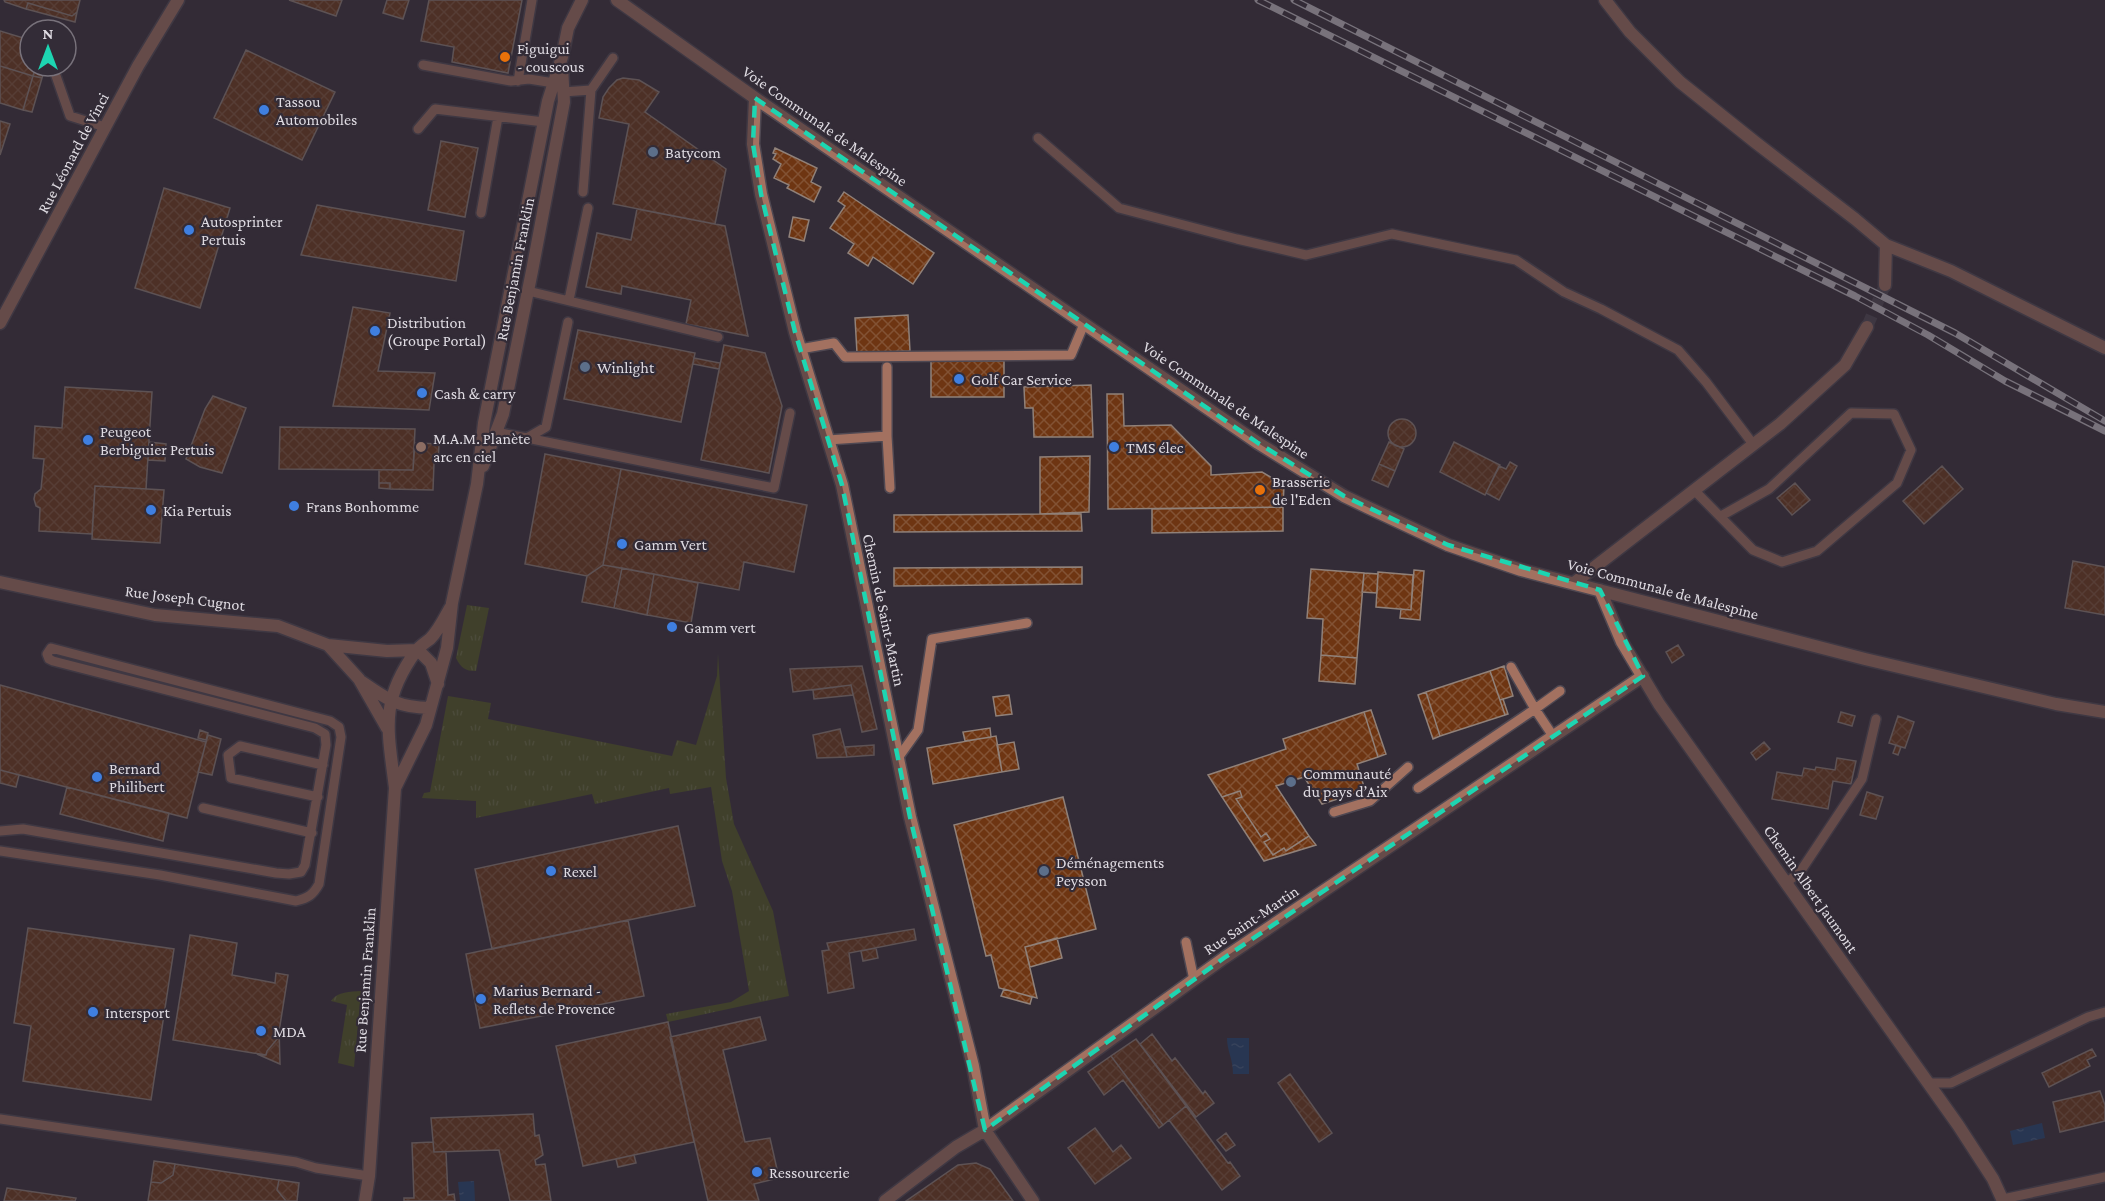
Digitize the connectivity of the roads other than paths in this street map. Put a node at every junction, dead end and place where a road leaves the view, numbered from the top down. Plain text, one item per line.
1 (178, 0) edge
2 (532, 0) edge
3 (582, 0) edge
4 (617, 0) edge
5 (1605, 0) edge
6 (562, 57) junction
7 (613, 58) dead end
8 (423, 65) dead end
9 (57, 78) edge
10 (518, 81) junction
11 (554, 83) junction
12 (591, 90) junction
13 (563, 92) junction
14 (755, 98) junction
15 (498, 117) junction
16 (544, 122) junction
17 (105, 127) junction
18 (418, 129) dead end
19 (1038, 138) dead end
20 (583, 192) dead end
21 (588, 207) dead end
22 (481, 213) dead end
23 (1886, 245) junction
24 (1884, 285) tunnel mouth
25 (528, 291) junction
26 (569, 300) junction
27 (568, 322) dead end
28 (0, 323) edge
29 (1084, 324) junction
30 (1867, 327) tunnel mouth
31 (718, 337) dead end
32 (2105, 348) edge
33 (800, 349) junction
34 (887, 367) dead end
35 (789, 413) dead end
36 (496, 432) junction
37 (887, 436) junction
38 (527, 438) junction
39 (828, 440) junction
40 (1753, 444) junction
41 (477, 484) junction
42 (890, 488) dead end
43 (1694, 490) junction
44 (1721, 516) junction
45 (0, 582) edge
46 (1574, 582) junction
47 (1600, 590) junction
48 (452, 603) junction
49 (1027, 623) dead end
50 (328, 645) junction
51 (417, 650) junction
52 (1511, 667) dead end
53 (1643, 676) junction
54 (359, 679) junction
55 (438, 684) junction
56 (1560, 691) dead end
57 (390, 701) junction
58 (430, 708) junction
59 (1535, 709) junction
60 (2105, 712) edge
61 (1876, 719) dead end
62 (387, 728) junction
63 (1553, 736) junction
64 (898, 758) junction
65 (323, 765) junction
66 (1408, 767) dead end
67 (395, 788) junction
68 (1418, 788) dead end
69 (318, 797) junction
70 (203, 808) dead end
71 (1334, 812) dead end
72 (0, 831) edge
73 (312, 833) junction
74 (0, 850) edge
75 (1786, 883) junction
76 (1186, 942) dead end
77 (1194, 980) junction
78 (2105, 1012) edge
79 (1928, 1083) junction
80 (0, 1119) edge
81 (984, 1130) junction
82 (369, 1176) junction
83 (2105, 1177) edge
84 (2003, 1200) edge
85 (366, 1201) edge
86 (372, 1201) edge
87 (885, 1201) edge
88 (1033, 1201) edge

1 - 17 street, Rue Léonard de Vinci
2 - 10 lane
3 - 6 street, Rue Benjamin Franklin
4 - 14 street, Voie Communale de Malespine
5 - 23 street
6 - 11 street, Rue Benjamin Franklin
6 - 13 street, Rue Benjamin Franklin
7 - 12 lane
8 - 10 lane
9 - 17 lane
10 - 11 lane
11 - 16 street, Rue Benjamin Franklin
12 - 13 lane
12 - 20 lane
13 - 25 street, Rue Benjamin Franklin
14 - 29 street, Voie Communale de Malespine
14 - 33 street, Chemin de Saint-Martin
15 - 16 lane
15 - 18 lane
15 - 22 lane
16 - 41 street, Rue Benjamin Franklin
17 - 28 street, Rue Léonard de Vinci
19 - 40 lane
21 - 26 lane
23 - 24 street
23 - 32 street
25 - 26 lane
25 - 36 street, Rue Benjamin Franklin
26 - 31 lane
27 - 38 lane
29 - 33 lane
29 - 46 street, Voie Communale de Malespine
30 - 40 street
33 - 39 street, Chemin de Saint-Martin
34 - 37 lane
35 - 38 lane
36 - 38 lane
36 - 41 street, Rue Benjamin Franklin
37 - 39 lane
37 - 42 lane
39 - 64 street, Chemin de Saint-Martin
40 - 43 street
41 - 48 street, Rue Benjamin Franklin
43 - 44 lane
43 - 46 street
44 - 44 lane
45 - 50 street, Rue Joseph Cugnot
46 - 47 street, Voie Communale de Malespine
47 - 53 street, Chemin Albert Jaumont
47 - 60 street, Voie Communale de Malespine
48 - 51 street
48 - 55 street
49 - 64 lane
50 - 51 street, Rue Joseph Cugnot
50 - 54 street, Rue Joseph Cugnot
51 - 55 street
51 - 57 street
52 - 59 lane
53 - 63 street, Rue Saint-Martin
53 - 75 street, Chemin Albert Jaumont
54 - 57 street, Rue Joseph Cugnot
54 - 62 street, Rue Joseph Cugnot
55 - 58 street
56 - 59 lane
57 - 58 street
57 - 62 street
58 - 67 street
59 - 63 lane
59 - 68 lane
61 - 75 lane
62 - 67 street
63 - 77 street, Rue Saint-Martin
64 - 81 street, Chemin de Saint-Martin
65 - 69 lane
65 - 69 lane
65 - 74 lane
66 - 71 lane
67 - 82 street, Rue Benjamin Franklin
69 - 73 lane
70 - 73 lane
72 - 73 lane
75 - 79 street, Chemin Albert Jaumont
76 - 77 lane
77 - 81 street, Rue Saint-Martin
78 - 79 lane
79 - 84 street, Chemin Albert Jaumont
80 - 82 lane
81 - 87 street, Rue Saint-Martin
81 - 88 street
82 - 85 street, Rue Benjamin Franklin
82 - 86 street, Rue Benjamin Franklin
83 - 84 lane

